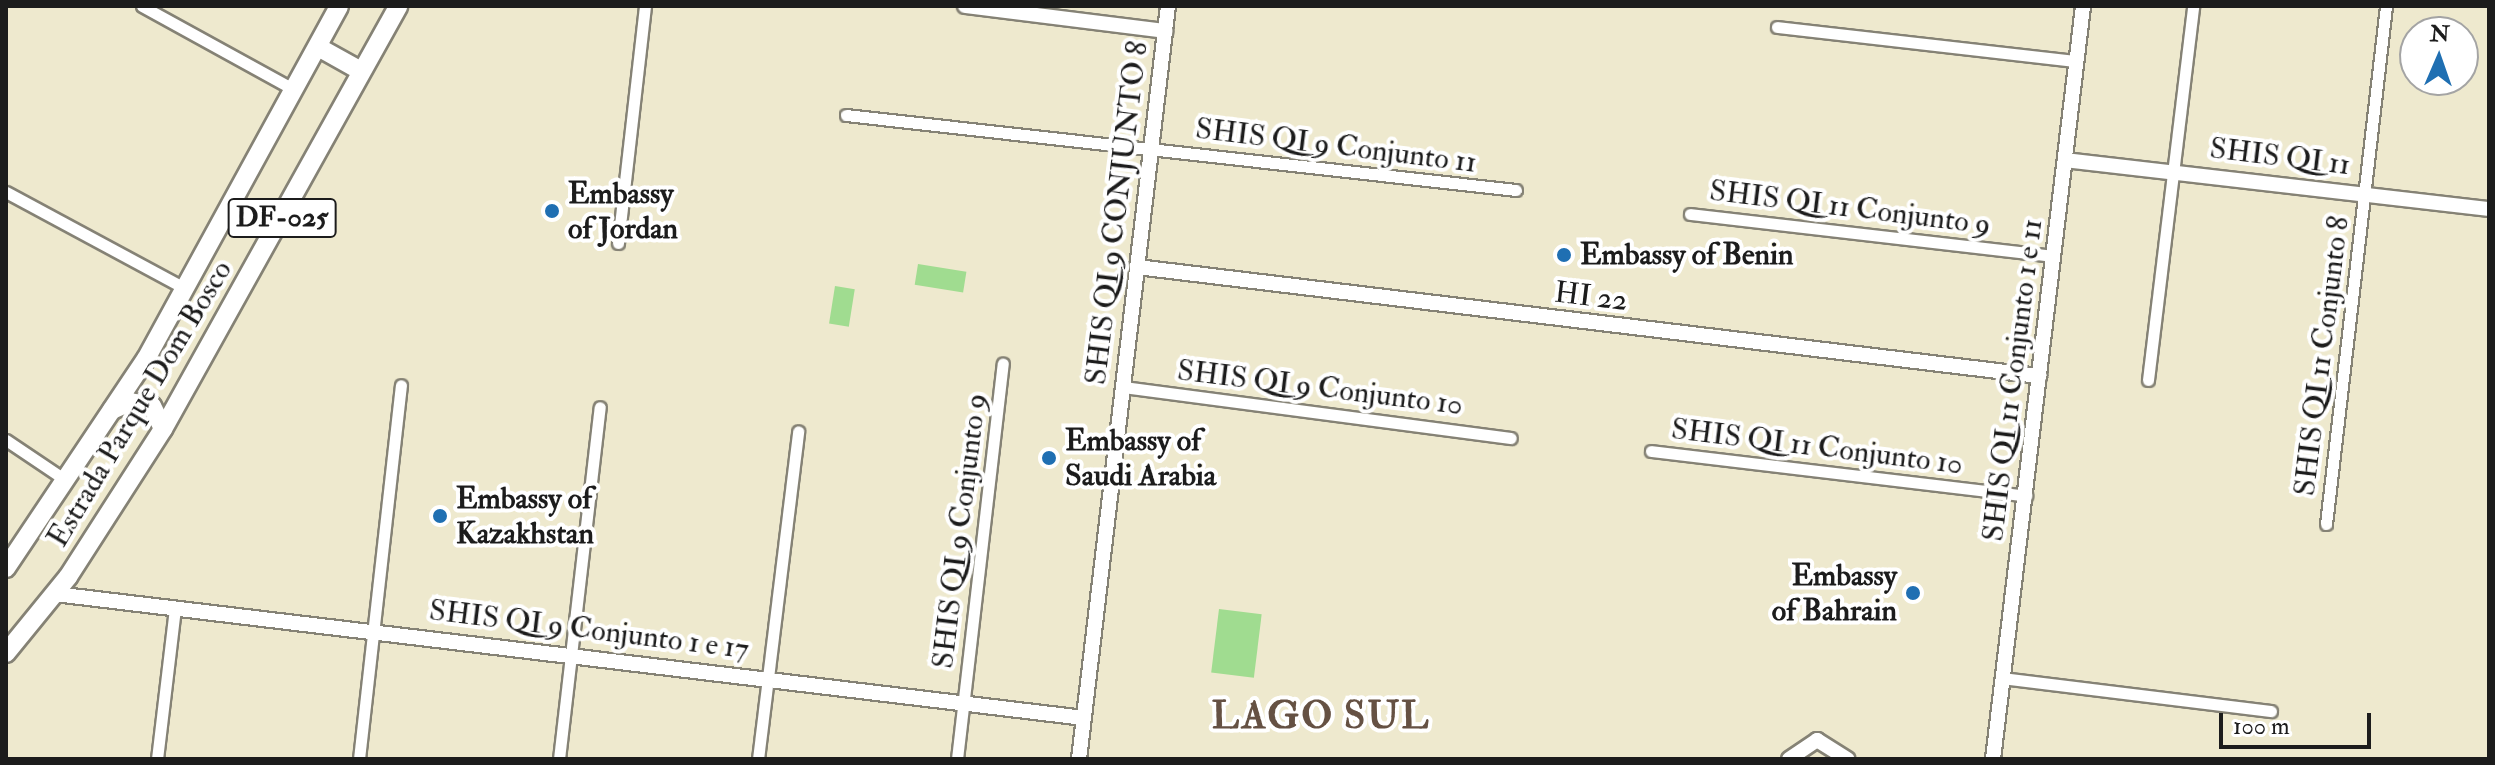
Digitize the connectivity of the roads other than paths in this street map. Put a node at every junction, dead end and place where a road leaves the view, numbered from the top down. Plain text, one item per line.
1 (142, 6) edge
2 (339, 6) edge
3 (398, 6) edge
4 (645, 6) edge
5 (965, 6) edge
6 (1168, 6) edge
7 (2083, 6) edge
8 (2193, 6) edge
9 (2386, 6) edge
10 (1777, 27) dead end
11 (1165, 31) junction
12 (318, 47) junction
13 (2076, 61) junction
14 (361, 71) junction
15 (293, 89) junction
16 (846, 115) dead end
17 (1151, 148) junction
18 (2065, 160) junction
19 (2174, 170) junction
20 (1516, 190) dead end
21 (6, 192) edge
22 (2365, 194) junction
23 (2489, 209) edge
24 (1690, 214) dead end
25 (618, 243) dead end
26 (2053, 256) junction
27 (1137, 267) junction
28 (184, 288) junction
29 (146, 359) junction
30 (1003, 364) dead end
31 (2039, 376) junction
32 (2148, 380) dead end
33 (401, 385) dead end
34 (1123, 387) junction
35 (176, 406) junction
36 (600, 407) dead end
37 (112, 410) junction
38 (163, 429) junction
39 (798, 431) dead end
40 (1511, 438) dead end
41 (6, 440) edge
42 (1651, 451) dead end
43 (67, 481) junction
44 (2026, 496) junction
45 (2326, 524) dead end
46 (6, 568) edge
47 (68, 577) junction
48 (55, 594) junction
49 (86, 594) junction
50 (175, 607) junction
51 (375, 629) junction
52 (6, 653) edge
53 (572, 655) junction
54 (2001, 678) junction
55 (767, 679) junction
56 (964, 703) junction
57 (2271, 711) dead end
58 (1084, 718) junction
59 (157, 759) edge
60 (359, 759) edge
61 (559, 759) edge
62 (758, 759) edge
63 (957, 759) edge
64 (1079, 759) edge
65 (1789, 759) edge
66 (1848, 759) edge
67 (1993, 759) edge

1 - 15 street
2 - 12 main road, Estrada Parque Dom Bosco / DF-025
3 - 14 main road, Estrada Parque Dom Bosco / DF-025
4 - 25 street
5 - 11 street
6 - 11 street, SHIS QI 9 CONJUNTO 8
7 - 13 street, SHIS QI 11 Conjunto 1 e 11
8 - 19 street
9 - 22 street, SHIS QI 11 Conjunto 8
10 - 13 street
11 - 17 street, SHIS QI 9 CONJUNTO 8
12 - 14 main road
12 - 15 main road, Estrada Parque Dom Bosco / DF-025
13 - 18 street, SHIS QI 11 Conjunto 1 e 11
14 - 35 main road, Estrada Parque Dom Bosco / DF-025
15 - 28 main road, Estrada Parque Dom Bosco / DF-025
16 - 17 street, SHIS QI 9 Conjunto 11
17 - 20 street, SHIS QI 9 Conjunto 11
17 - 27 street, SHIS QI 9 CONJUNTO 8
18 - 19 street, SHIS QI 11
18 - 26 street, SHIS QI 11 Conjunto 1 e 11
19 - 22 street, SHIS QI 11
19 - 32 street
21 - 28 street
22 - 23 street, SHIS QI 11
22 - 45 street, SHIS QI 11 Conjunto 8
24 - 26 street, SHIS QI 11 Conjunto 9
26 - 31 street, SHIS QI 11 Conjunto 1 e 11
27 - 31 street, HI 22
27 - 34 street, SHIS QI 9 CONJUNTO 8
28 - 29 main road, Estrada Parque Dom Bosco / DF-025
29 - 35 main road
29 - 37 main road, Estrada Parque Dom Bosco / DF-025
30 - 56 street, SHIS QI 9 Conjunto 9
31 - 44 street, SHIS QI 11 Conjunto 1 e 11
33 - 51 street
34 - 40 street, SHIS QI 9 Conjunto 10
34 - 58 street, SHIS QI 9 CONJUNTO 8
35 - 38 main road, Estrada Parque Dom Bosco / DF-025
36 - 53 street
37 - 38 main road
37 - 43 main road, Estrada Parque Dom Bosco / DF-025
38 - 47 main road, Estrada Parque Dom Bosco / DF-025
39 - 55 street
41 - 43 street
42 - 44 street, SHIS QI 11 Conjunto 10
43 - 46 main road, Estrada Parque Dom Bosco / DF-025
44 - 54 street, SHIS QI 11 Conjunto 1 e 11
47 - 48 main road, Estrada Parque Dom Bosco / DF-025
47 - 49 street
48 - 49 street, SHIS QI 9 Conjunto 1 e 17
48 - 52 main road, Estrada Parque Dom Bosco / DF-025
49 - 50 street, SHIS QI 9 Conjunto 1 e 17
50 - 51 street, SHIS QI 9 Conjunto 1 e 17
50 - 59 street
51 - 53 street, SHIS QI 9 Conjunto 1 e 17
51 - 60 street
53 - 55 street, SHIS QI 9 Conjunto 1 e 17
53 - 61 street
54 - 57 street
54 - 67 street, SHIS QI 11 Conjunto 1 e 11
55 - 56 street, SHIS QI 9 Conjunto 1 e 17
55 - 62 street
56 - 58 street, SHIS QI 9 Conjunto 1 e 17
56 - 63 street
58 - 64 street, SHIS QI 9 CONJUNTO 8
65 - 66 street

